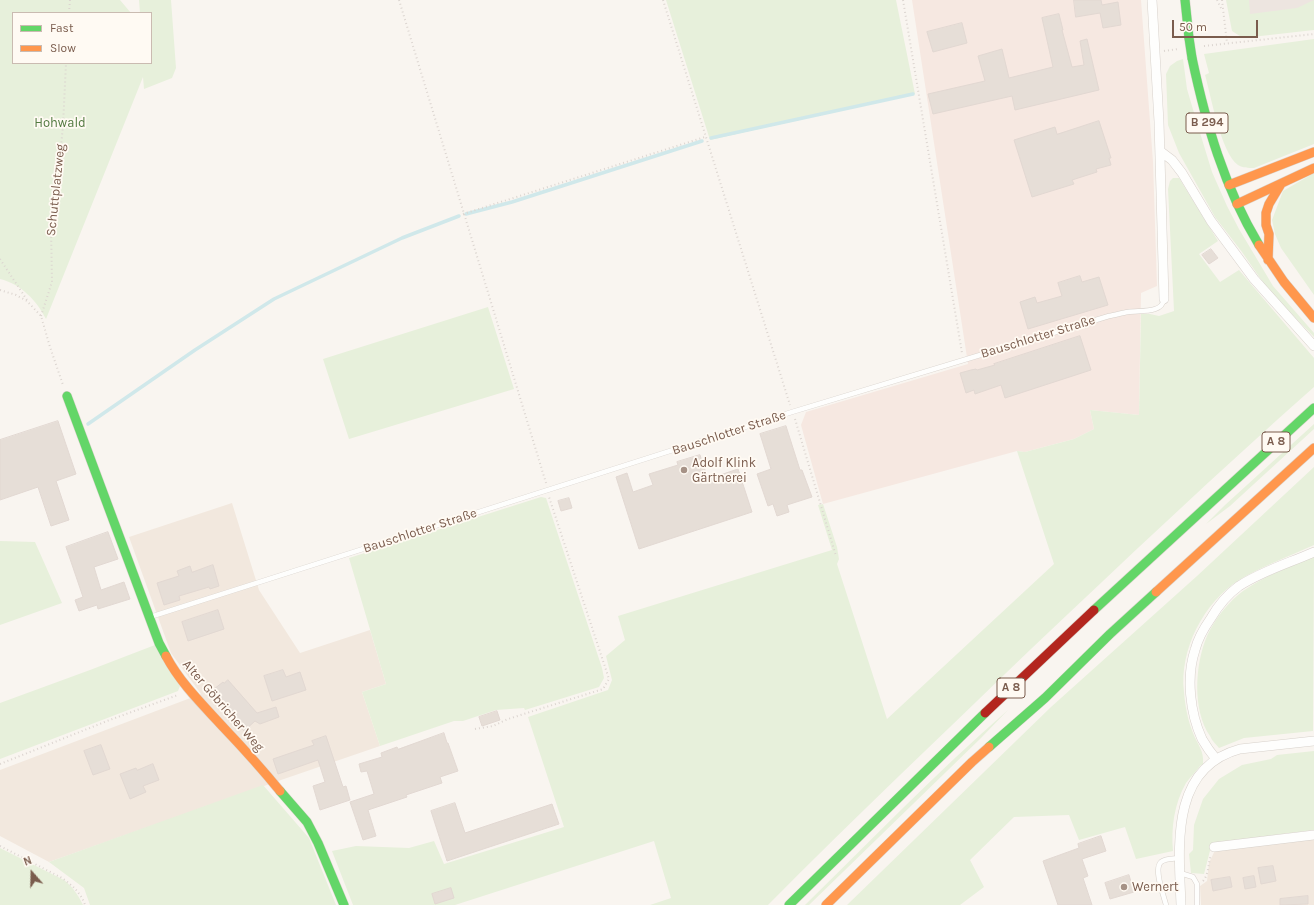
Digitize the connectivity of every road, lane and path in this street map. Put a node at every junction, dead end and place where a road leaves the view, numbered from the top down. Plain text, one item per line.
1 (70, 0) edge
2 (399, 0) edge
3 (663, 0) edge
4 (903, 0) edge
5 (1152, 0) edge
6 (1185, 0) edge
7 (1217, 0) edge
8 (1222, 0) edge
9 (69, 12) edge
10 (1223, 12) junction
11 (1314, 34) edge
12 (1227, 43) junction
13 (1198, 47) dead end
14 (1184, 49) dead end
15 (1155, 52) junction
16 (66, 64) edge
17 (705, 137) junction
18 (1160, 151) junction
19 (1314, 152) edge
20 (1314, 168) edge
21 (1281, 184) junction
22 (1229, 185) junction
23 (1238, 204) junction
24 (463, 214) junction
25 (0, 259) edge
26 (1268, 260) junction
27 (0, 290) edge
28 (1164, 298) joint
29 (27, 301) junction
30 (41, 316) junction
31 (1314, 318) edge
32 (1314, 346) edge
33 (963, 360) junction
34 (67, 396) joint
35 (1314, 408) edge
36 (792, 412) junction
37 (1314, 448) edge
38 (547, 491) junction
39 (1314, 552) edge
40 (836, 556) dead end
41 (150, 617) junction
42 (190, 691) junction
43 (475, 729) dead end
44 (1314, 741) edge
45 (1216, 759) junction
46 (0, 764) edge
47 (1314, 835) edge
48 (0, 846) edge
49 (1214, 847) joint
50 (1180, 858) junction
51 (1180, 873) junction
52 (1197, 884) junction
53 (85, 905) edge
54 (344, 905) edge
55 (789, 905) edge
56 (826, 905) edge
57 (1166, 905) edge
58 (1181, 905) edge
59 (1197, 905) edge

1 - 9 path
2 - 24 path
3 - 17 path
4 - 33 path
5 - 15 street, Bauschlotter Straße
6 - 22 main road, B 294, bridge
7 - 10 path
8 - 10 path
10 - 12 path
11 - 12 path
12 - 13 path
14 - 15 path
15 - 18 street, Bauschlotter Straße
16 - 30 path, Schuttplatzweg
17 - 24 path
17 - 36 path
18 - 28 street, Bauschlotter Straße
18 - 32 street
19 - 22 main road
20 - 21 main road
21 - 23 main road
21 - 26 main road
22 - 23 main road, B 294
23 - 26 main road, B 294
24 - 38 path
25 - 29 path
26 - 31 main road, B 294
27 - 29 path
28 - 33 lane, Bauschlotter Straße
29 - 30 path
30 - 34 path
33 - 36 lane, Bauschlotter Straße
34 - 41 main road, Alter Göbricher Weg
35 - 55 main road, A 8
36 - 38 lane, Bauschlotter Straße
36 - 40 path
37 - 56 main road, A 8
38 - 41 lane, Bauschlotter Straße
38 - 43 path
39 - 45 street
41 - 42 main road, Alter Göbricher Weg
42 - 46 path
42 - 54 main road, Alter Göbricher Weg
44 - 45 street
45 - 50 street
47 - 49 street
48 - 53 path
49 - 52 path
50 - 51 street
50 - 57 lane
51 - 52 lane
51 - 58 street
52 - 59 lane

